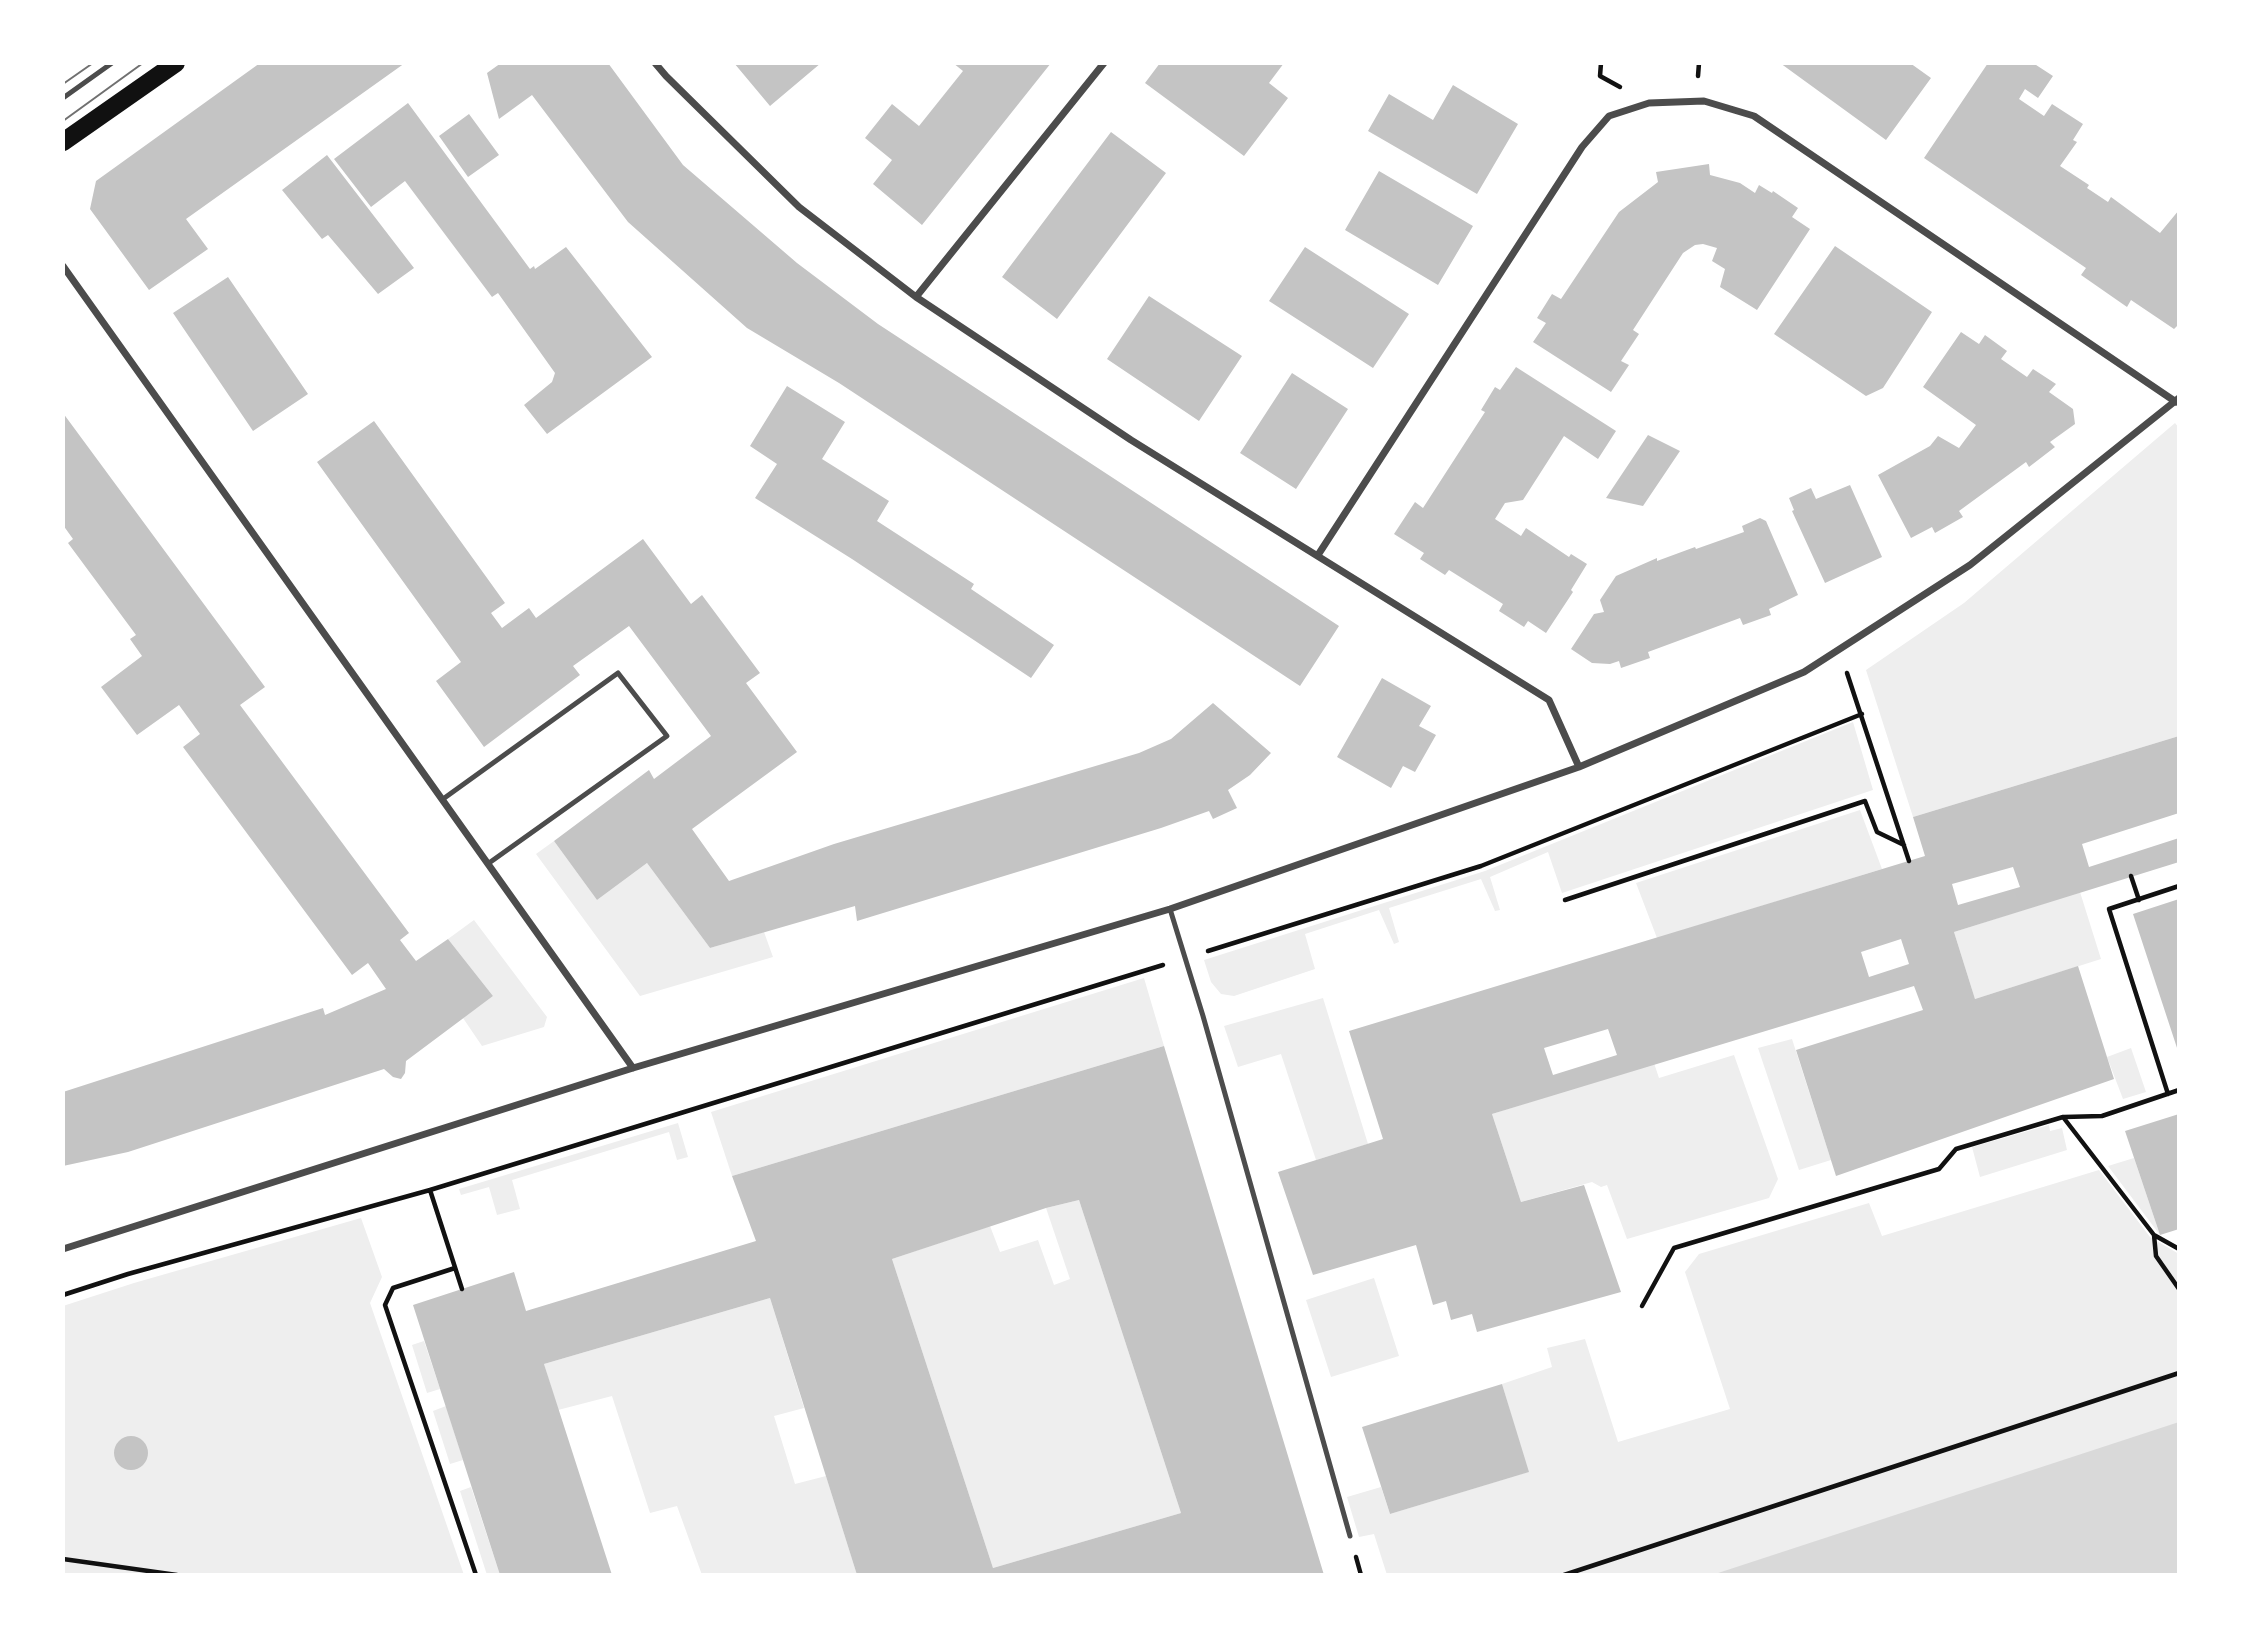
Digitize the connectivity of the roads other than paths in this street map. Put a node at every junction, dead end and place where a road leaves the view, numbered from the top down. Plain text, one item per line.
1 (112, 63) edge
2 (176, 63) edge
3 (655, 63) edge
4 (1104, 63) edge
5 (63, 98) edge
6 (63, 142) edge
7 (63, 266) edge
8 (916, 297) junction
9 (2177, 400) edge
10 (1318, 555) junction
11 (1579, 767) junction
12 (443, 799) junction
13 (489, 863) junction
14 (1170, 909) junction
15 (633, 1068) junction
16 (63, 1248) edge
17 (1350, 1536) dead end

1 - 5 lane
2 - 6 main road
3 - 8 street
4 - 8 street
7 - 12 street
8 - 10 street
9 - 10 street
9 - 11 street
10 - 11 street
11 - 14 street
12 - 13 street
12 - 13 lane
13 - 15 street
14 - 15 street
14 - 17 lane
15 - 16 street

